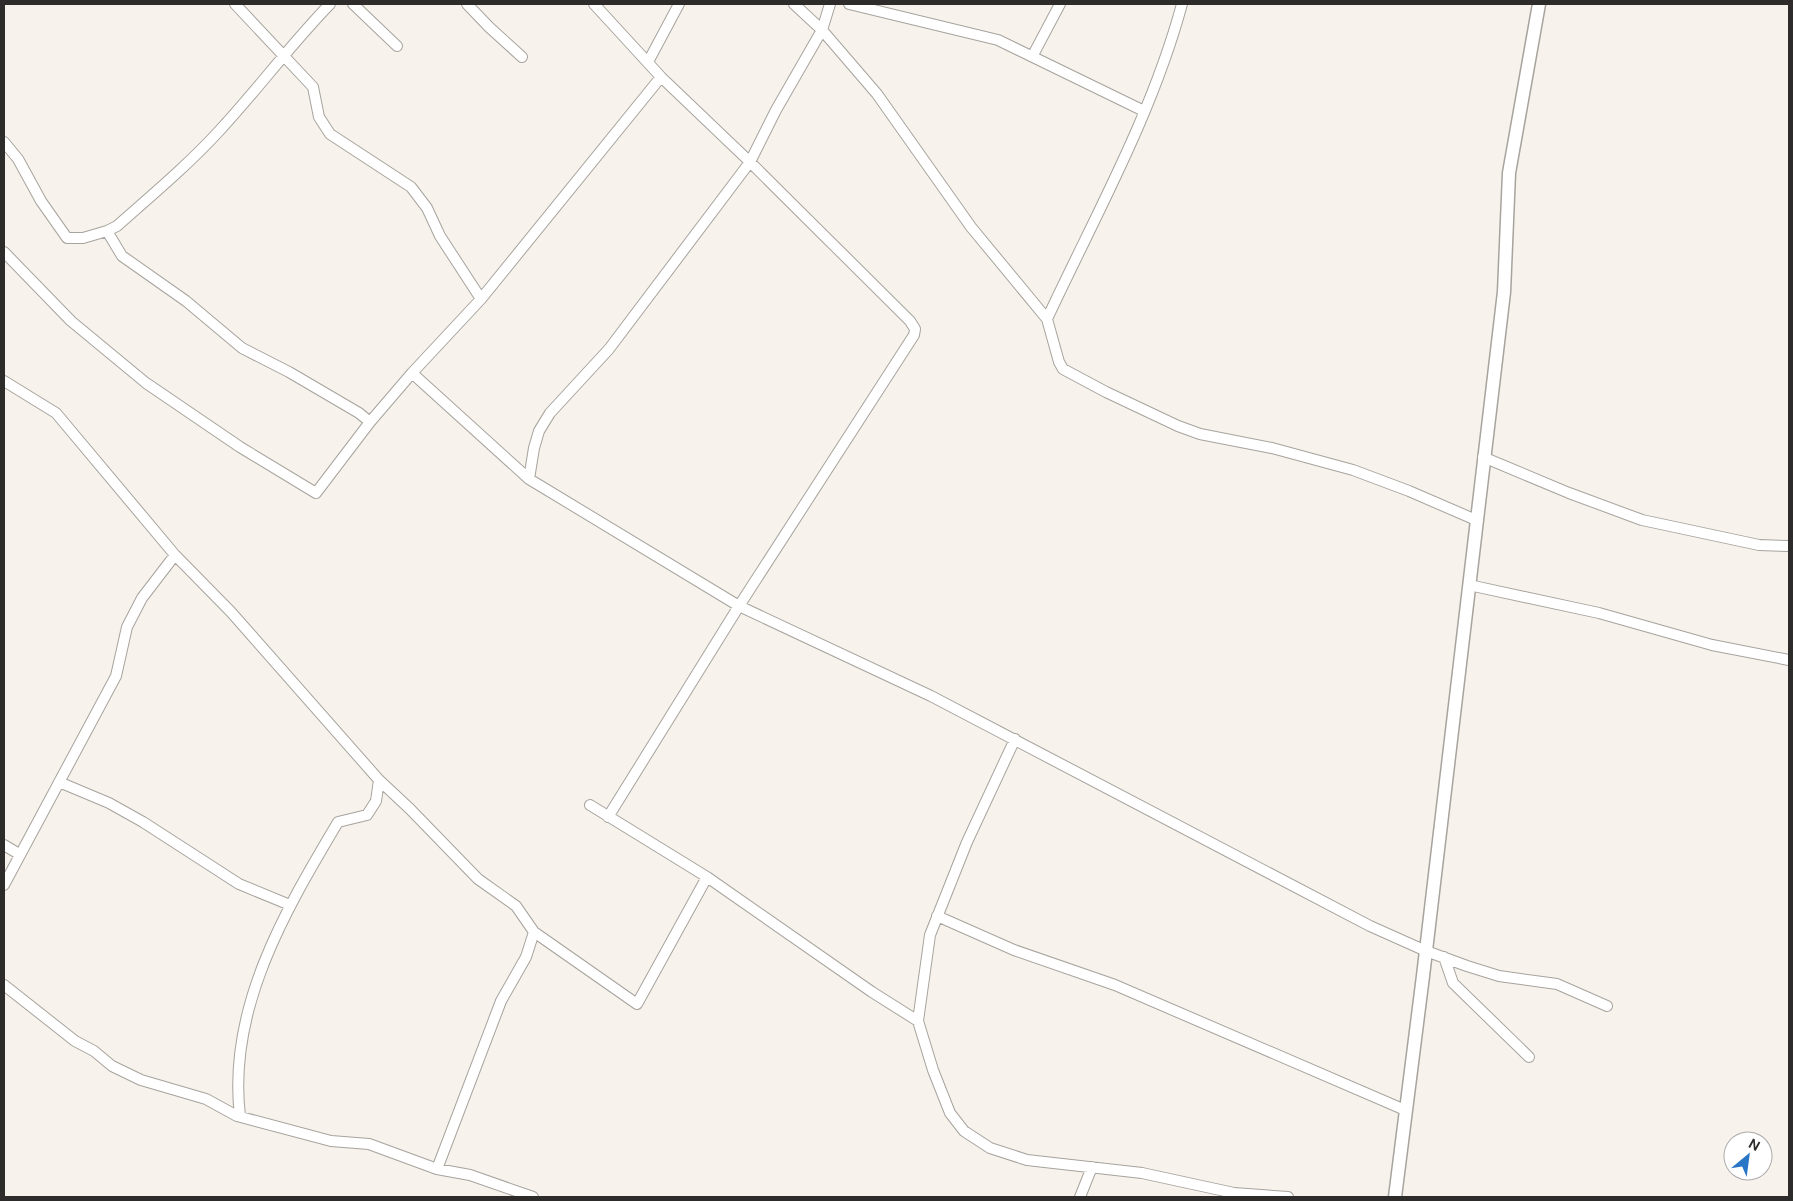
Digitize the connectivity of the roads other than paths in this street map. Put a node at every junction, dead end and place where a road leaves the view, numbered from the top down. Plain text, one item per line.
1 (235, 4) edge
2 (330, 4) edge
3 (353, 4) edge
4 (467, 4) edge
5 (594, 4) edge
6 (679, 4) edge
7 (794, 4) edge
8 (830, 4) edge
9 (849, 4) edge
10 (1060, 4) edge
11 (1182, 4) edge
12 (1539, 4) edge
13 (822, 30) junction
14 (397, 46) dead end
15 (1033, 55) junction
16 (283, 56) junction
17 (522, 57) dead end
18 (648, 62) junction
19 (661, 78) junction
20 (1144, 110) junction
21 (4, 142) edge
22 (750, 162) junction
23 (107, 232) junction
24 (4, 252) edge
25 (481, 299) junction
26 (1047, 320) junction
27 (412, 373) junction
28 (4, 381) edge
29 (370, 422) junction
30 (1483, 457) junction
31 (529, 479) junction
32 (1476, 520) junction
33 (1789, 546) edge
34 (175, 555) junction
35 (1469, 585) junction
36 (739, 606) junction
37 (1789, 660) edge
38 (1015, 739) junction
39 (379, 780) junction
40 (60, 782) junction
41 (590, 805) dead end
42 (608, 817) junction
43 (4, 844) edge
44 (19, 854) junction
45 (706, 877) junction
46 (4, 885) edge
47 (290, 905) junction
48 (937, 916) junction
49 (534, 932) junction
50 (1426, 951) junction
51 (1444, 957) junction
52 (4, 985) edge
53 (1607, 1006) dead end
54 (918, 1021) junction
55 (1529, 1057) dead end
56 (1405, 1110) junction
57 (240, 1116) junction
58 (1092, 1168) junction
59 (437, 1169) junction
60 (533, 1197) edge
61 (1080, 1197) edge
62 (1288, 1197) edge
63 (1395, 1197) edge

1 - 16 street
2 - 16 street
3 - 14 street
4 - 17 street
5 - 18 street
6 - 18 street
7 - 13 street
8 - 13 street
9 - 15 street
10 - 15 street
11 - 20 street
12 - 30 street
13 - 22 street
13 - 26 street
15 - 20 street
16 - 23 street
16 - 25 street
18 - 19 street
19 - 22 street
19 - 25 street
20 - 26 street
21 - 23 street
22 - 31 street
22 - 36 street
23 - 29 street
24 - 29 street
25 - 27 street
26 - 32 street
27 - 29 street
27 - 31 street
28 - 34 street
30 - 32 street
30 - 33 street
31 - 36 street
32 - 35 street
34 - 39 street
34 - 40 street
35 - 37 street
35 - 50 street
36 - 38 street
36 - 42 street
38 - 48 street
38 - 50 street
39 - 47 street
39 - 49 street
40 - 44 street
40 - 47 street
41 - 42 street
42 - 45 street
43 - 44 street
44 - 46 street
45 - 49 street
45 - 54 street
47 - 57 street
48 - 54 street
48 - 56 street
49 - 59 street
50 - 51 street
50 - 56 street
51 - 53 street
51 - 55 street
52 - 57 street
54 - 58 street
56 - 63 street
57 - 59 street
58 - 61 street
58 - 62 street
59 - 60 street

